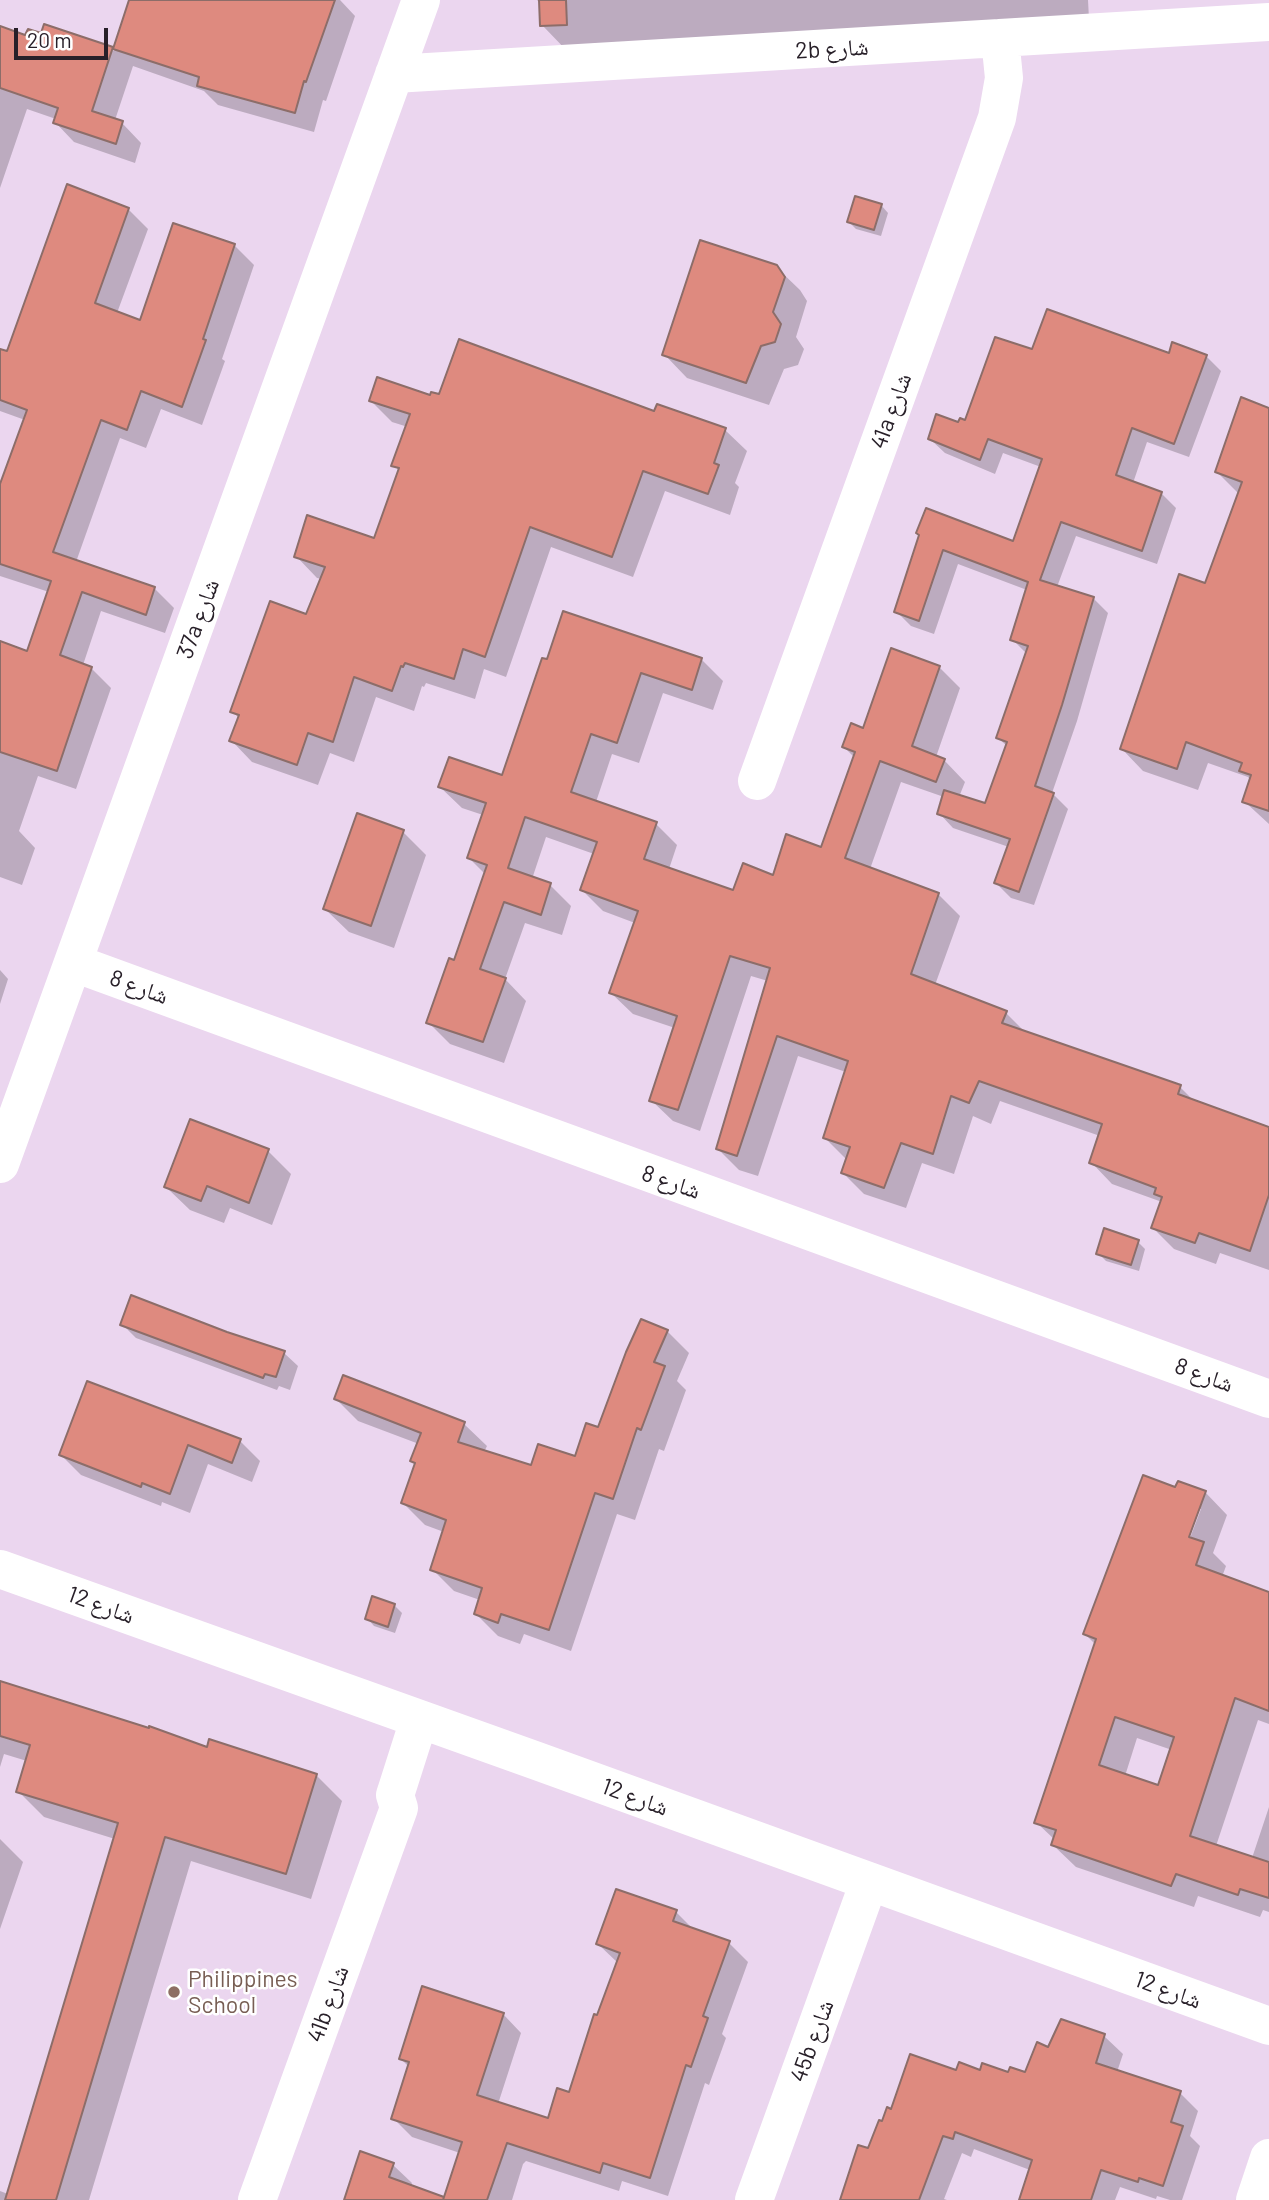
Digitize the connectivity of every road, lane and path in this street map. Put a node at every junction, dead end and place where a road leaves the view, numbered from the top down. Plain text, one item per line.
1 (421, 0) edge
2 (1269, 22) edge
3 (1000, 38) junction
4 (394, 74) junction
5 (757, 780) dead end
6 (74, 963) junction
7 (0, 1164) edge
8 (1269, 1399) edge
9 (0, 1569) edge
10 (430, 1724) junction
11 (869, 1882) junction
12 (1269, 2026) edge
13 (1269, 2160) edge
14 (257, 2200) edge
15 (754, 2200) edge
16 (1255, 2200) edge

1 - 4 street, 37a شارع
2 - 3 street, 2b شارع
3 - 4 street, 2b شارع
3 - 5 street, 41a شارع
4 - 6 street, 37a شارع
6 - 7 street, 37a شارع
6 - 8 street, شارع 8
9 - 10 street, شارع 12
10 - 11 street, شارع 12
10 - 14 street, 41b شارع
11 - 12 street, شارع 12
11 - 15 street, 45b شارع
13 - 16 street

